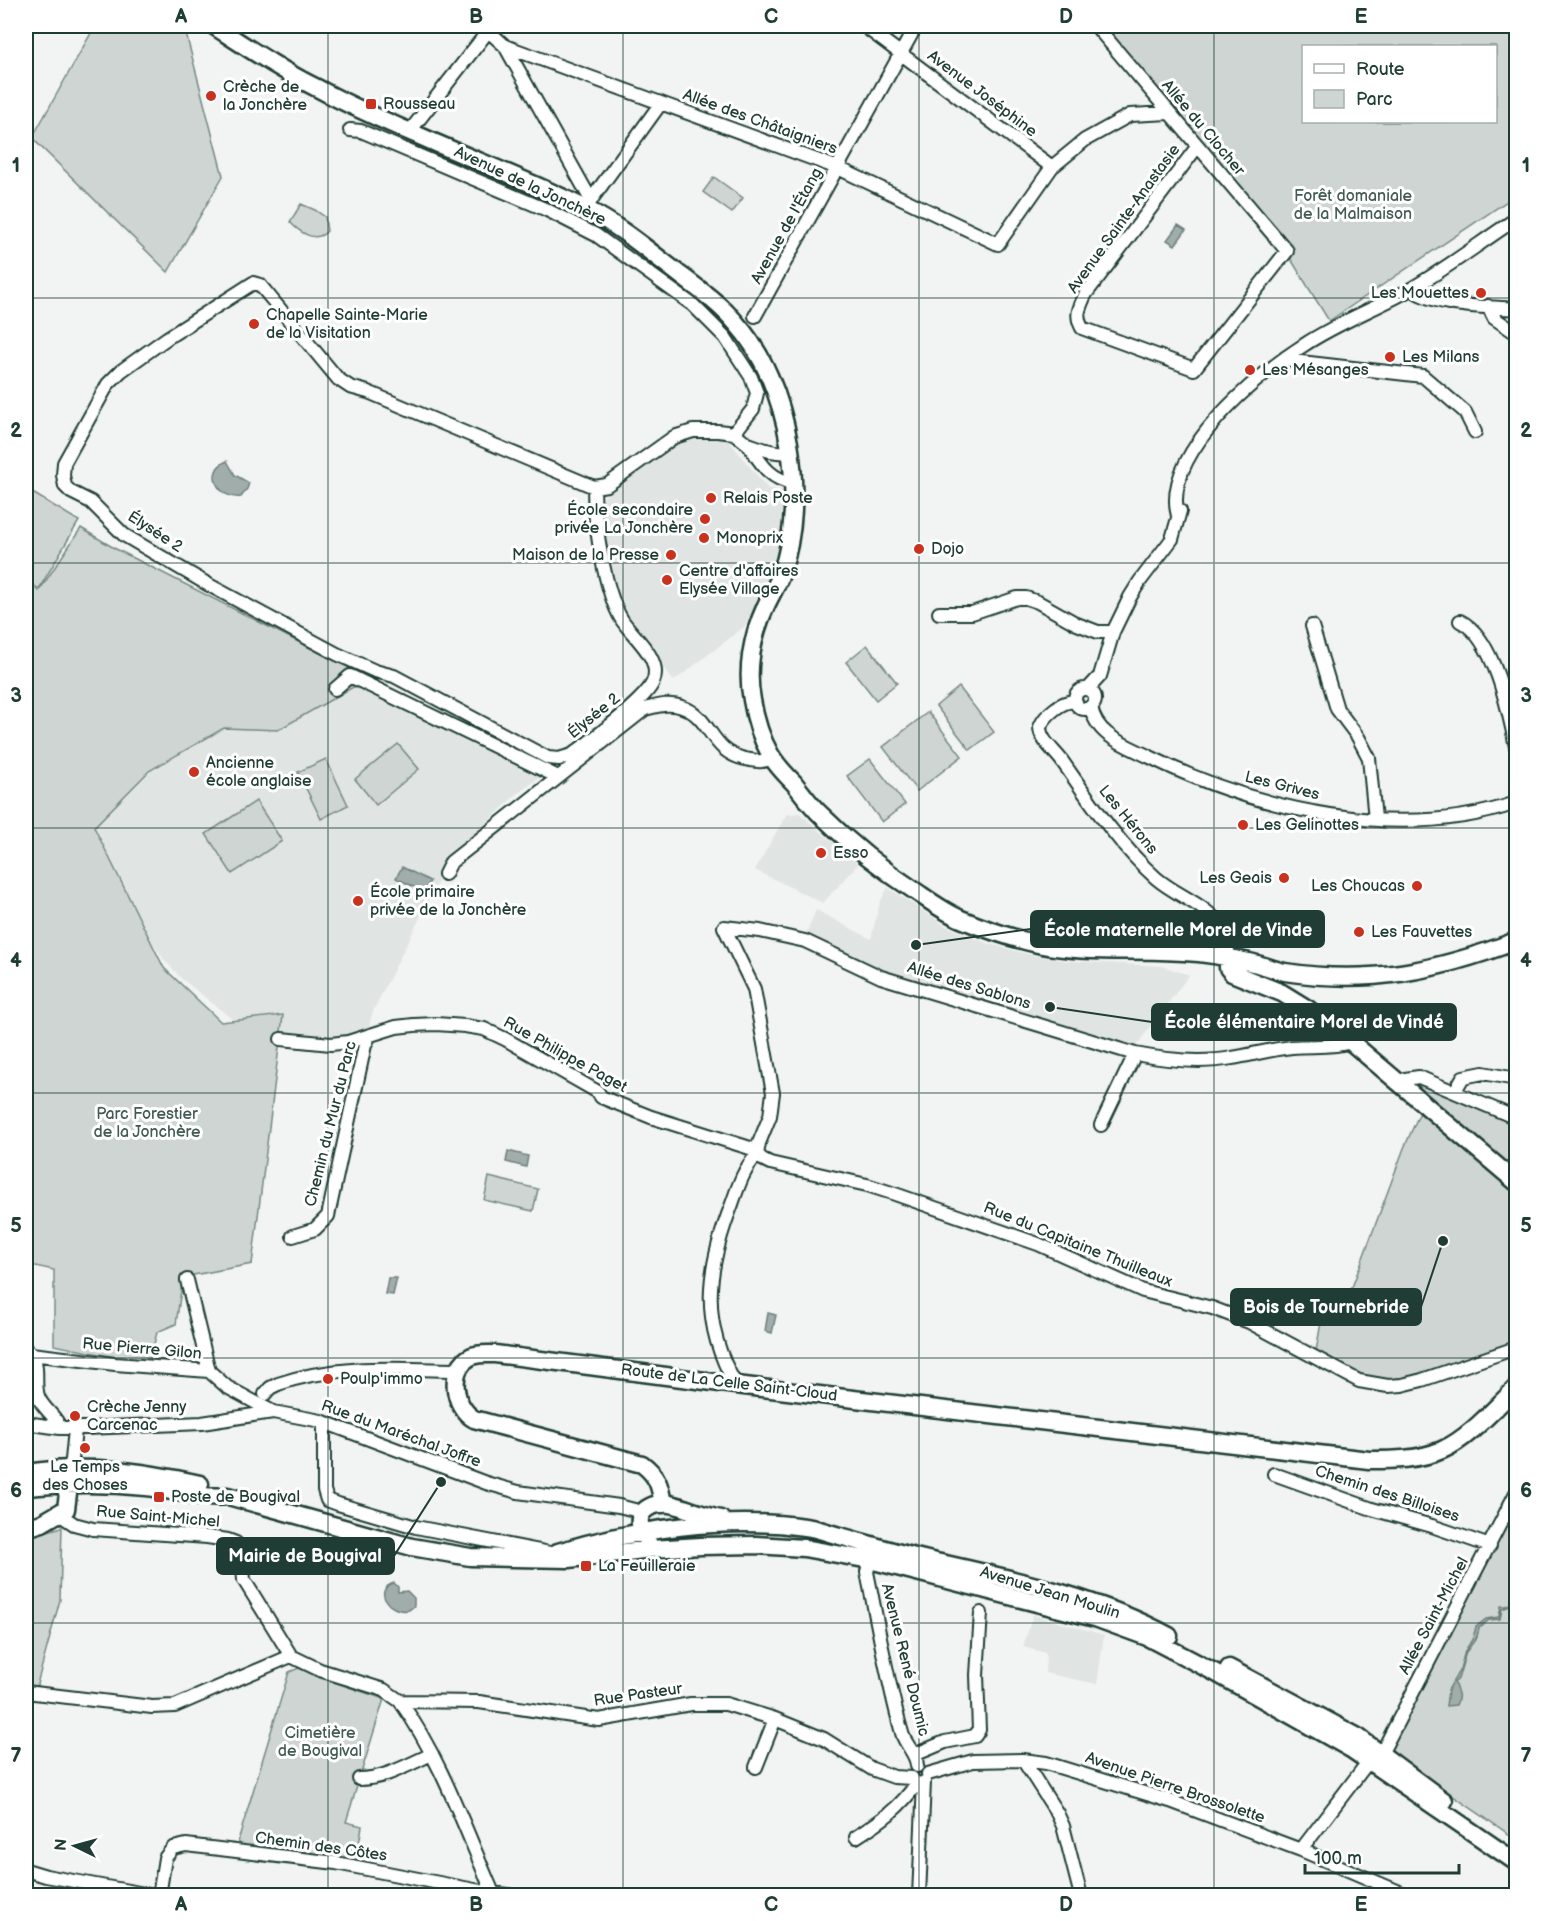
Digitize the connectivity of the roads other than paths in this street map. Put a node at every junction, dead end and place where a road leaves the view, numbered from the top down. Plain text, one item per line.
1 (214, 26) edge
2 (864, 26) edge
3 (916, 26) edge
4 (1096, 26) edge
5 (487, 27) edge
6 (505, 46) junction
7 (901, 54) junction
8 (661, 103) junction
9 (1169, 113) junction
10 (350, 130) dead end
11 (410, 132) junction
12 (1197, 147) junction
13 (1052, 167) junction
14 (838, 168) junction
15 (589, 205) junction
16 (1516, 219) edge
17 (1287, 251) joint
18 (1411, 289) junction
19 (1488, 306) junction
20 (1516, 309) edge
21 (755, 316) dead end
22 (1516, 333) edge
23 (1286, 357) junction
24 (1475, 432) dead end
25 (734, 433) junction
26 (748, 444) junction
27 (790, 452) junction
28 (793, 483) junction
29 (594, 487) junction
30 (939, 614) dead end
31 (1460, 621) dead end
32 (1312, 626) dead end
33 (1113, 632) junction
34 (336, 689) dead end
35 (1088, 689) junction
36 (1076, 702) junction
37 (1091, 706) junction
38 (1516, 747) edge
39 (772, 758) junction
40 (558, 777) junction
41 (1516, 803) edge
42 (1375, 819) junction
43 (445, 874) dead end
44 (1516, 933) edge
45 (1516, 941) edge
46 (1228, 957) junction
47 (1254, 963) junction
48 (370, 1035) junction
49 (280, 1039) dead end
50 (1351, 1042) junction
51 (1136, 1054) junction
52 (1516, 1079) edge
53 (1401, 1084) junction
54 (1455, 1091) junction
55 (1516, 1118) edge
56 (1101, 1125) dead end
57 (756, 1155) junction
58 (1516, 1182) edge
59 (293, 1236) dead end
60 (187, 1280) dead end
61 (1516, 1348) edge
62 (28, 1352) edge
63 (458, 1370) junction
64 (209, 1371) junction
65 (736, 1385) junction
66 (1516, 1388) edge
67 (265, 1395) dead end
68 (273, 1412) junction
69 (324, 1422) junction
70 (26, 1423) edge
71 (60, 1428) junction
72 (75, 1429) junction
73 (69, 1468) junction
74 (26, 1473) edge
75 (1274, 1474) dead end
76 (61, 1484) junction
77 (26, 1487) edge
78 (1516, 1493) edge
79 (228, 1496) junction
80 (663, 1504) junction
81 (683, 1508) junction
82 (59, 1514) junction
83 (746, 1522) junction
84 (685, 1527) junction
85 (26, 1528) edge
86 (644, 1530) junction
87 (478, 1538) junction
88 (687, 1546) junction
89 (1490, 1546) junction
90 (551, 1554) junction
91 (457, 1555) junction
92 (534, 1558) junction
93 (870, 1560) junction
94 (981, 1613) dead end
95 (287, 1657) junction
96 (26, 1692) edge
97 (400, 1701) junction
98 (775, 1719) junction
99 (432, 1754) junction
100 (1374, 1758) junction
101 (1023, 1760) junction
102 (756, 1767) dead end
103 (919, 1773) junction
104 (359, 1779) dead end
105 (856, 1837) dead end
106 (1300, 1850) junction
107 (1516, 1851) edge
108 (1516, 1862) edge
109 (26, 1870) edge
110 (480, 1893) edge
111 (493, 1893) junction
112 (158, 1896) edge
113 (514, 1896) edge
114 (919, 1896) edge
115 (1081, 1896) edge
116 (1409, 1896) edge

1 - 11 street, Avenue de la Jonchère
2 - 7 street, Avenue Joséphine
3 - 7 street, Avenue de l'Étang
4 - 9 street, Allée du Clocher
5 - 6 street
5 - 11 street
6 - 8 street, Allée des Châtaigniers
6 - 15 street
7 - 13 street, Avenue Joséphine
7 - 14 street, Avenue de l'Étang
8 - 14 street, Allée des Châtaigniers
8 - 15 street
9 - 12 street, Allée du Clocher
9 - 13 street
10 - 25 street
11 - 15 street, Avenue de la Jonchère
12 - 17 street, Allée du Clocher
12 - 17 street, Avenue Sainte-Anastasie
13 - 14 street, Allée des Châtaigniers
14 - 21 street, Avenue de l'Étang
15 - 27 street, Avenue de la Jonchère
16 - 18 street
18 - 19 street
18 - 23 street
19 - 20 street
19 - 22 street
23 - 24 street
23 - 33 street
25 - 26 street
25 - 29 street
26 - 27 street
26 - 28 street
27 - 28 street, Avenue de la Jonchère
28 - 39 street, Avenue de la Jonchère
29 - 29 street, Élysée 2
30 - 33 street
31 - 38 street
32 - 42 street
33 - 35 street
34 - 40 street
35 - 36 street
35 - 37 street
36 - 37 street
36 - 46 street, Les Hérons
37 - 42 street, Les Grives
39 - 40 street
39 - 46 street, Avenue de la Jonchère
40 - 43 street
41 - 42 street, Les Grives
44 - 47 street, Avenue de la Jonchère
45 - 47 street, Avenue de la Jonchère
46 - 47 street, Avenue de la Jonchère
46 - 50 street
48 - 49 street, Rue Philippe Paget
48 - 57 street, Rue Philippe Paget
48 - 59 street, Chemin du Mur du Parc
50 - 51 street, Allée des Sablons
50 - 53 street
51 - 56 street
51 - 57 street, Allée des Sablons
52 - 54 street
53 - 54 street
53 - 58 street
54 - 55 street
57 - 61 street, Rue du Capitaine Thuilleaux
57 - 65 street
60 - 64 street
62 - 64 street, Rue Pierre Gilon
62 - 71 street
63 - 65 street, Route de La Celle Saint-Cloud
63 - 67 street
63 - 80 street
64 - 68 street, Rue Pierre Gilon
65 - 66 street, Route de La Celle Saint-Cloud
68 - 69 street, Rue du Maréchal Joffre
68 - 72 street, Rue du Maréchal Joffre
69 - 86 street, Rue du Maréchal Joffre
69 - 87 street
70 - 71 street, Rue du Maréchal Joffre
71 - 72 street, Rue du Maréchal Joffre
72 - 73 street
73 - 74 street
73 - 76 street
73 - 79 street
75 - 89 street, Chemin des Billoises
76 - 77 street
76 - 79 street
76 - 82 street
78 - 89 street, Allée Saint-Michel
79 - 91 street
80 - 81 street
80 - 86 street
81 - 83 street
81 - 84 street
82 - 85 street
82 - 95 street, Rue Saint-Michel
83 - 84 street, Avenue Jean Moulin
83 - 100 street, Avenue Jean Moulin
84 - 86 street, Avenue Jean Moulin
84 - 88 street
86 - 88 street, Avenue Jean Moulin
86 - 90 street
86 - 92 street
87 - 90 street
87 - 91 street
88 - 93 street, Avenue Jean Moulin
89 - 100 street, Allée Saint-Michel
90 - 92 street
91 - 92 street
93 - 100 street, Avenue Jean Moulin
93 - 103 street, Avenue René Doumic
94 - 103 street
95 - 96 street
95 - 97 street, Rue Pasteur
97 - 98 street, Rue Pasteur
97 - 99 street
98 - 102 street
98 - 103 street, Rue Pasteur
99 - 104 street
99 - 111 street
100 - 106 street
100 - 107 street, Avenue Jean Moulin
100 - 108 street, Avenue Jean Moulin
101 - 103 street, Avenue Pierre Brossolette
101 - 106 street, Avenue Pierre Brossolette
101 - 115 street
103 - 105 street
103 - 114 street
106 - 116 street, Avenue Pierre Brossolette
109 - 112 street, Chemin des Côtes
110 - 111 street, Chemin des Côtes
110 - 112 street, Chemin des Côtes
111 - 113 street, Chemin des Côtes

